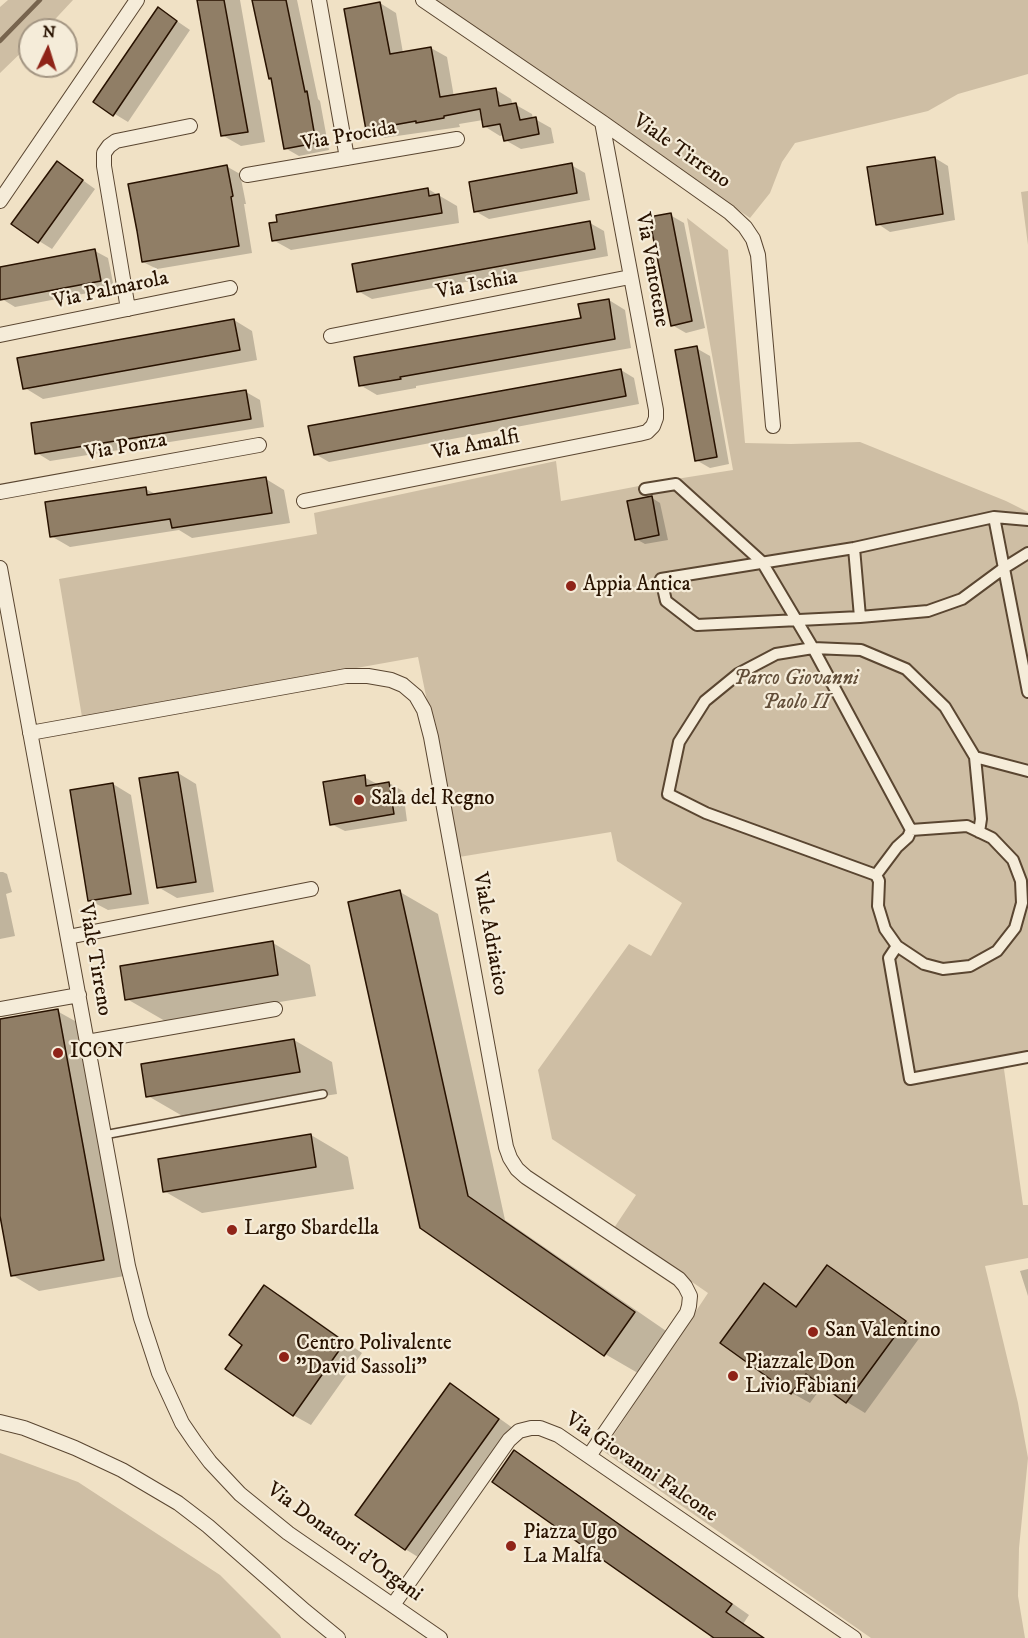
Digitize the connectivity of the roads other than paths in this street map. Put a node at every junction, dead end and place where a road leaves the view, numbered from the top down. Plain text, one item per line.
1 (137, 0) edge
2 (319, 0) edge
3 (423, 0) edge
4 (602, 122) junction
5 (190, 126) dead end
6 (458, 139) dead end
7 (347, 158) junction
8 (247, 175) dead end
9 (0, 201) edge
10 (630, 277) junction
11 (230, 288) dead end
12 (128, 309) junction
13 (0, 335) edge
14 (331, 336) dead end
15 (653, 426) joint
16 (772, 426) dead end
17 (259, 445) dead end
18 (645, 489) dead end
19 (0, 492) edge
20 (304, 501) dead end
21 (994, 518) junction
22 (1028, 520) edge
23 (854, 548) junction
24 (1028, 553) edge
25 (762, 562) junction
26 (0, 568) edge
27 (1004, 568) junction
28 (860, 616) junction
29 (797, 619) junction
30 (813, 648) junction
31 (1028, 692) edge
32 (30, 733) junction
33 (975, 757) junction
34 (1028, 771) edge
35 (911, 830) junction
36 (979, 832) junction
37 (876, 874) junction
38 (311, 889) dead end
39 (68, 937) junction
40 (897, 946) junction
41 (79, 995) junction
42 (0, 1009) edge
43 (275, 1009) dead end
44 (87, 1042) junction
45 (1028, 1057) edge
46 (322, 1094) dead end
47 (104, 1135) junction
48 (0, 1422) edge
49 (182, 1423) joint
50 (589, 1456) junction
51 (393, 1605) junction
52 (338, 1638) edge
53 (440, 1638) edge
54 (854, 1638) edge

1 - 9 street
2 - 7 street
3 - 4 street, Viale Tirreno
4 - 10 street, Via Ventotene
4 - 16 street, Viale Tirreno
5 - 12 street
6 - 7 street, Via Procida
7 - 8 street, Via Procida
10 - 14 street, Via Ischia
10 - 15 street, Via Ventotene
11 - 12 street, Via Palmarola
12 - 13 street, Via Palmarola
15 - 20 street, Via Amalfi
17 - 19 street, Via Ponza
18 - 25 street
21 - 22 street
21 - 23 street
21 - 27 street
23 - 25 street
23 - 28 street
24 - 27 street
25 - 29 street
25 - 29 street
26 - 32 street, Viale Tirreno
27 - 28 street
27 - 31 street
28 - 29 street
29 - 30 street
30 - 33 street
30 - 35 street
30 - 37 street
32 - 39 street, Viale Tirreno
32 - 50 street, Viale Adriatico
33 - 34 street
33 - 36 street
35 - 36 street
35 - 37 street
36 - 40 street
37 - 40 street
38 - 39 street
39 - 41 street, Viale Tirreno
40 - 45 street
41 - 42 street
41 - 44 street, Viale Tirreno
43 - 44 street
44 - 47 street, Viale Tirreno
46 - 47 lane
47 - 49 street, Viale Tirreno
48 - 52 street
49 - 51 street, Via Donatori d'Organi
50 - 51 street, Via Giovanni Falcone
50 - 54 street, Via Giovanni Falcone
51 - 53 street, Via Donatori d'Organi

